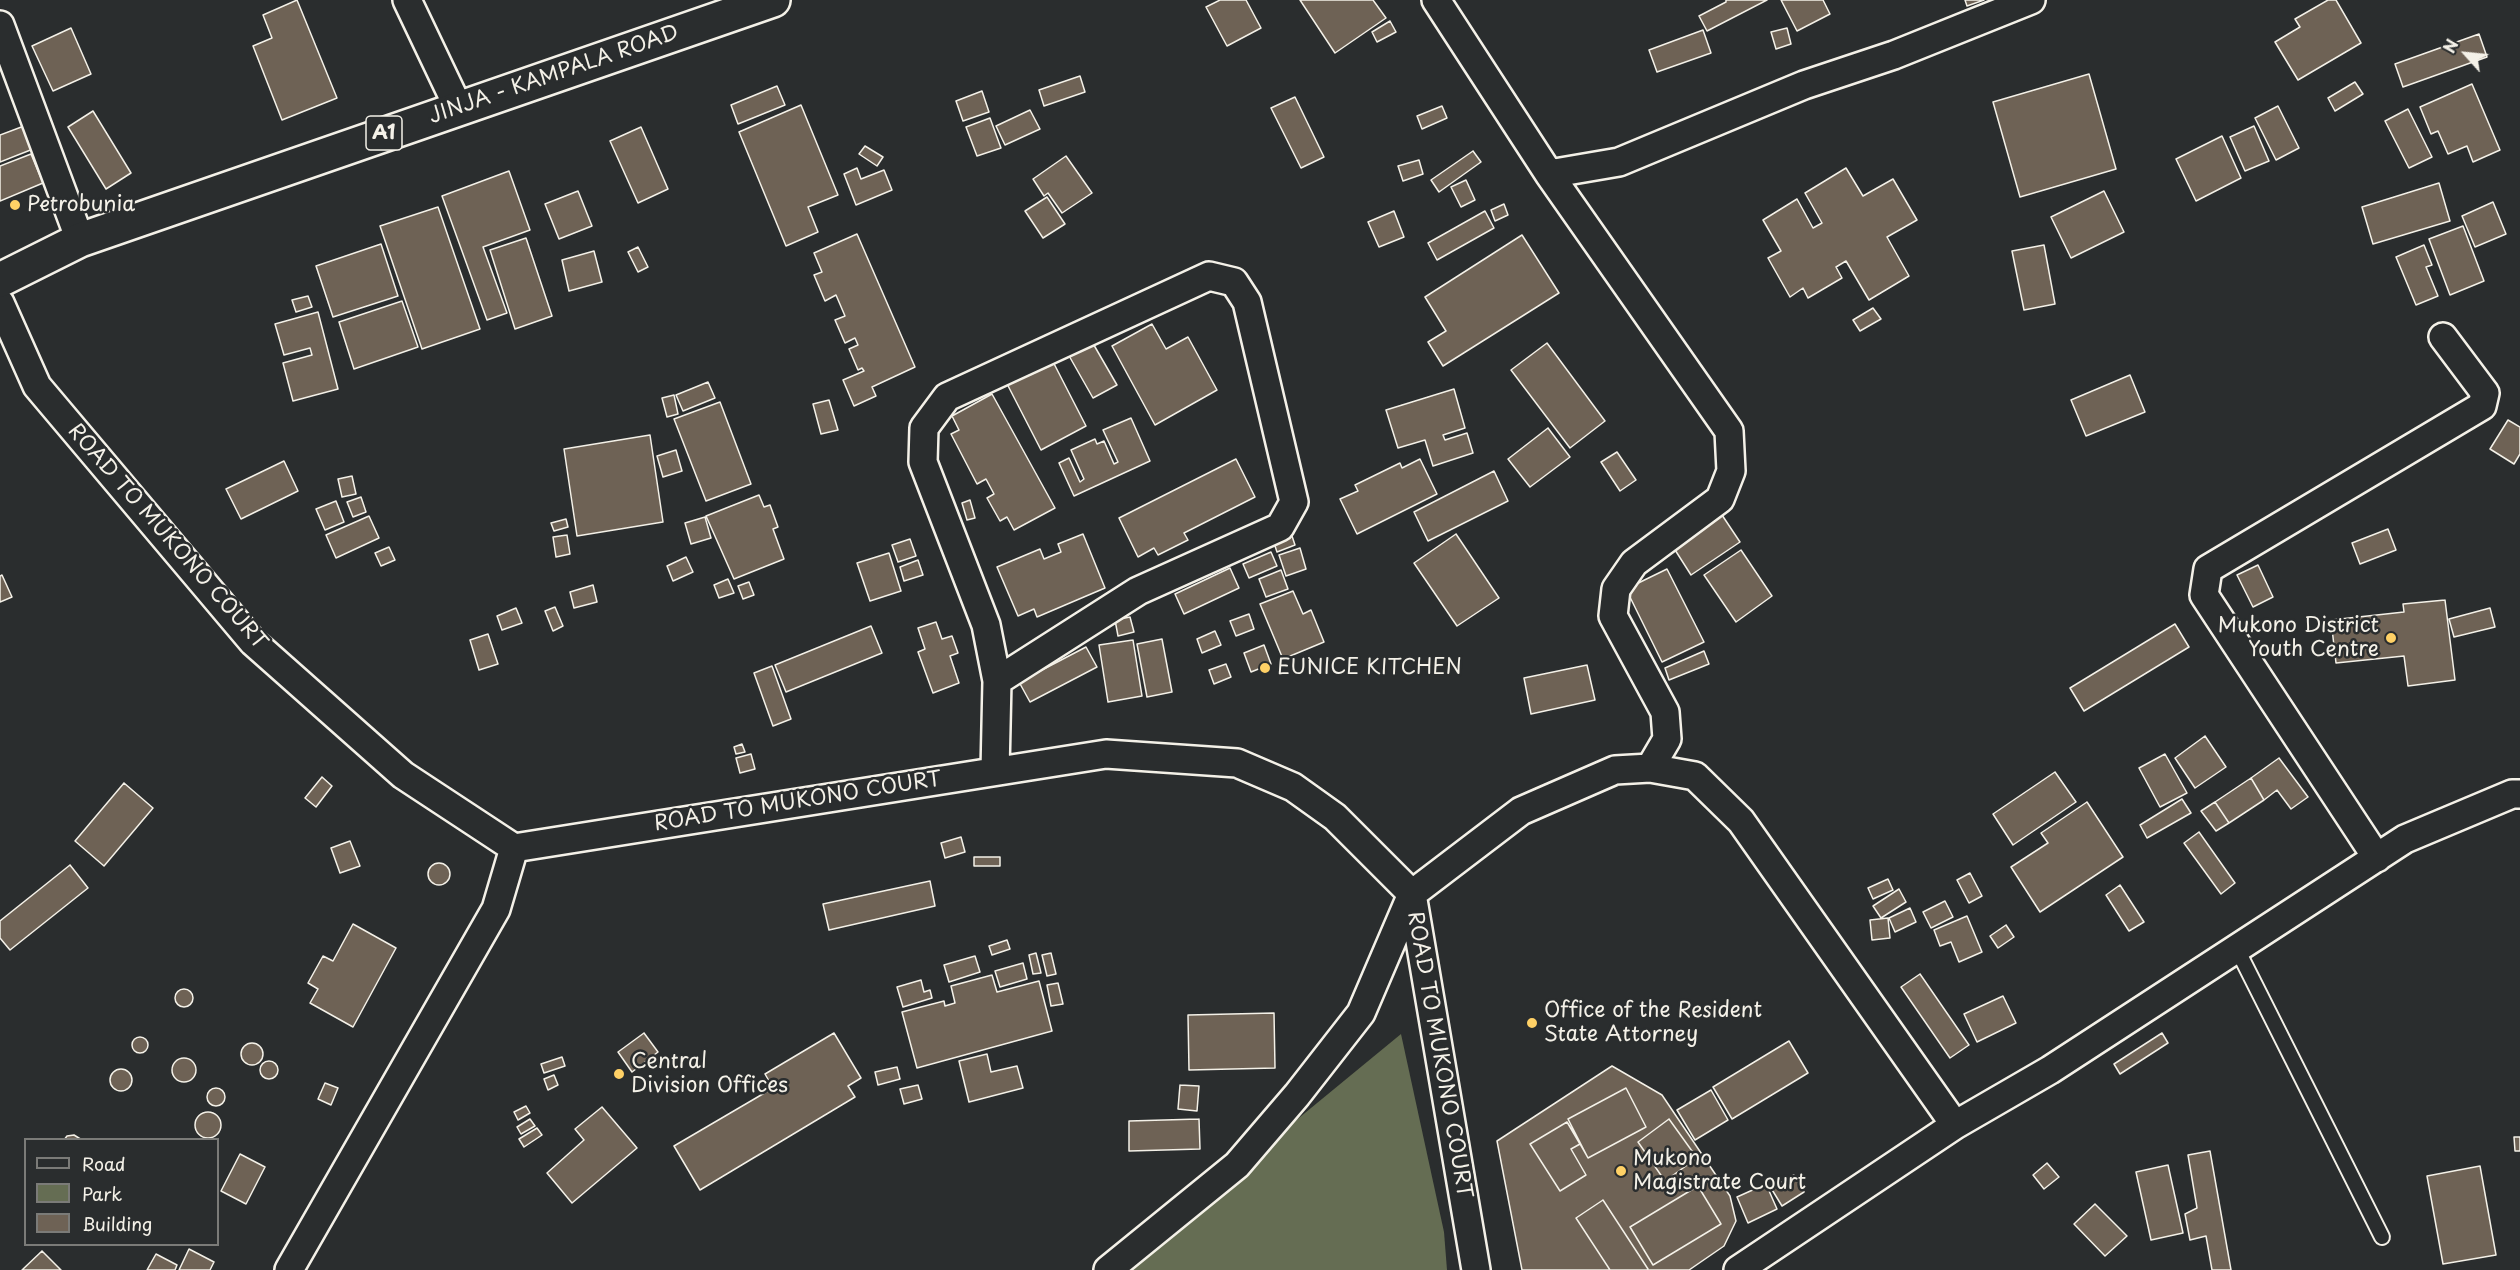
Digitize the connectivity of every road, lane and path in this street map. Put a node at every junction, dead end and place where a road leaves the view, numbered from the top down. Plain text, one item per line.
1 (407, 0) edge
2 (773, 0) edge
3 (1436, 0) edge
4 (2031, 0) edge
5 (0, 25) edge
6 (458, 107) junction
7 (1549, 174) junction
8 (80, 240) junction
9 (0, 280) edge
10 (0, 303) edge
11 (2443, 337) dead end
12 (997, 681) junction
13 (1650, 768) junction
14 (995, 771) junction
15 (2520, 794) edge
16 (514, 848) junction
17 (2377, 858) junction
18 (1412, 894) junction
19 (2237, 949) junction
20 (1954, 1125) junction
21 (2382, 1237) dead end
22 (289, 1270) edge
23 (1108, 1270) edge
24 (1476, 1270) edge
25 (1738, 1270) edge

1 - 6 street
2 - 6 highway, JINJA - KAMPALA ROAD / A1
3 - 7 street
4 - 7 street
5 - 8 street
6 - 8 highway, JINJA - KAMPALA ROAD / A1
7 - 13 street
8 - 9 highway, JINJA - KAMPALA ROAD / A1
10 - 16 street, ROAD TO MUKONO COURT
11 - 17 street
12 - 12 street
12 - 14 street
13 - 18 street
13 - 20 street
14 - 16 street, ROAD TO MUKONO COURT
14 - 18 street, ROAD TO MUKONO COURT
15 - 17 street
16 - 22 street
17 - 19 street
18 - 23 street
18 - 24 street, ROAD TO MUKONO COURT
19 - 20 street
19 - 21 lane
20 - 25 street

